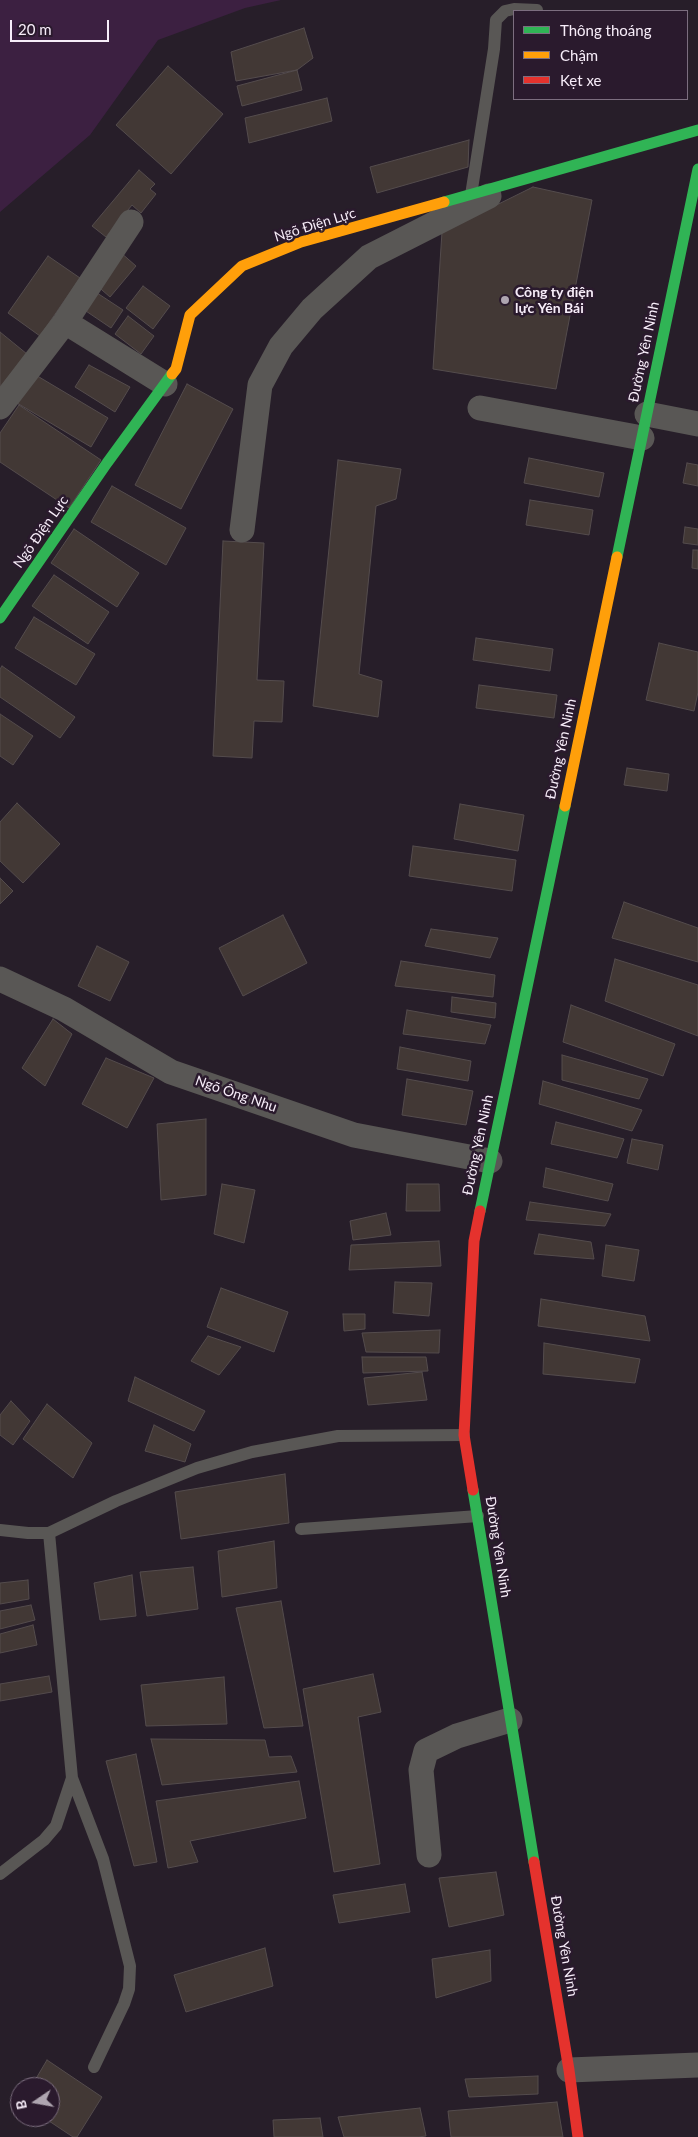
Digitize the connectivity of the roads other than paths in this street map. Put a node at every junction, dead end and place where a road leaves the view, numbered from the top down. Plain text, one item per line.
1 (537, 10) edge
2 (698, 130) edge
3 (698, 169) edge
4 (517, 182) junction
5 (471, 195) junction
6 (131, 222) dead end
7 (65, 322) junction
8 (165, 384) junction
9 (0, 407) edge
10 (480, 408) dead end
11 (646, 414) junction
12 (698, 424) edge
13 (642, 438) junction
14 (242, 530) dead end
15 (0, 618) edge
16 (0, 979) edge
17 (490, 1161) junction
18 (464, 1435) junction
19 (478, 1516) junction
20 (301, 1529) dead end
21 (0, 1530) edge
22 (48, 1533) junction
23 (510, 1720) junction
24 (72, 1778) junction
25 (429, 1855) dead end
26 (0, 1874) edge
27 (698, 2066) edge
28 (94, 2067) dead end
29 (569, 2070) junction
30 (578, 2137) edge

1 - 5 lane
2 - 4 main road, Ngõ Điện Lực
3 - 11 main road, Đường Yên Ninh
4 - 5 main road, Ngõ Điện Lực
4 - 14 street
5 - 8 main road, Ngõ Điện Lực
6 - 7 street
7 - 8 street
7 - 9 street
8 - 15 main road, Ngõ Điện Lực
10 - 13 street
11 - 12 street
11 - 13 main road, Đường Yên Ninh
13 - 17 main road, Đường Yên Ninh
16 - 17 street, Ngõ Ông Nhu
17 - 18 main road, Đường Yên Ninh
18 - 19 main road, Đường Yên Ninh
18 - 22 lane
19 - 20 lane
19 - 23 main road, Đường Yên Ninh
21 - 22 lane
22 - 24 lane
23 - 25 street
23 - 29 main road, Đường Yên Ninh
24 - 26 lane
24 - 28 lane
27 - 29 street
29 - 30 main road, Đường Yên Ninh

